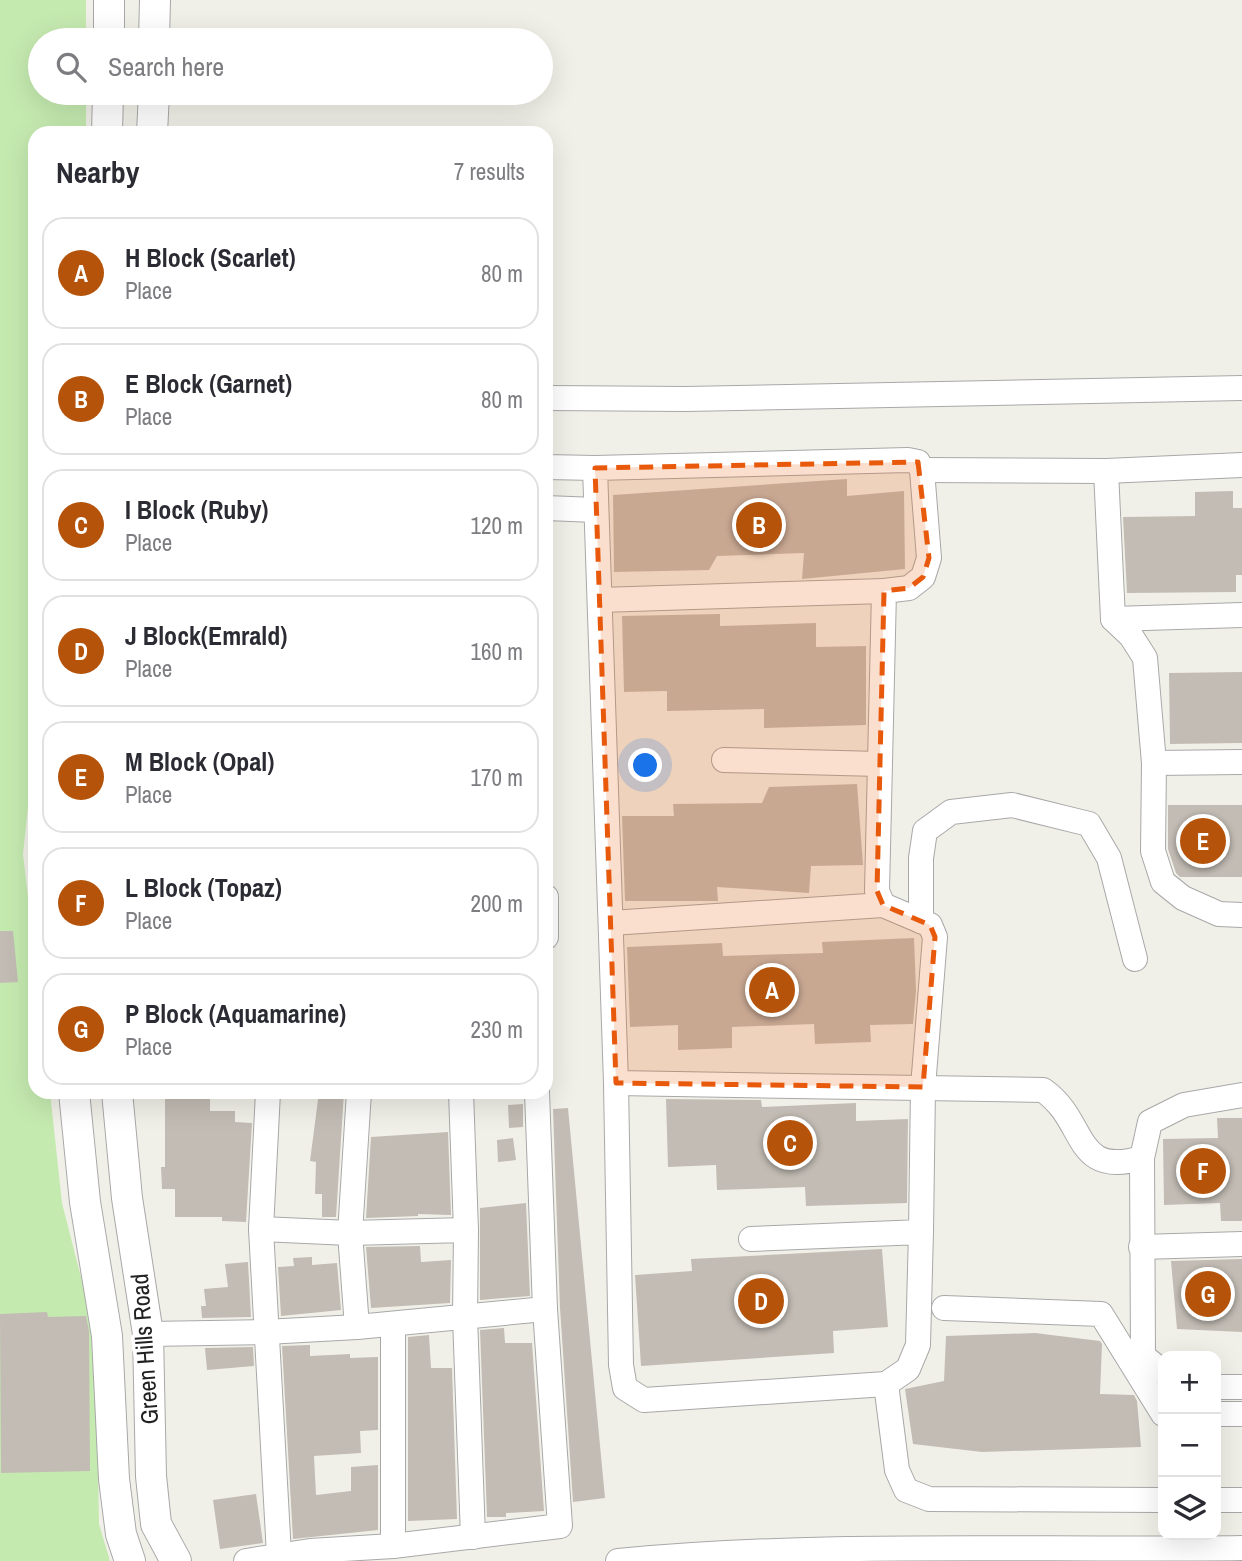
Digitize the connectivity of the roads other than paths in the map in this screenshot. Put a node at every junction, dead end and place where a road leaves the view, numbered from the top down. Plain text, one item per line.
1 (109, 0) edge
2 (155, 0) edge
3 (109, 28) edge
4 (155, 28) edge
5 (108, 105) edge
6 (153, 105) edge
7 (107, 126) edge
8 (152, 126) edge
9 (1242, 388) edge
10 (553, 398) edge
11 (1242, 465) edge
12 (553, 467) edge
13 (595, 468) junction
14 (922, 470) junction
15 (1106, 471) junction
16 (553, 508) edge
17 (596, 510) junction
18 (884, 591) junction
19 (600, 600) junction
20 (1242, 615) edge
21 (1113, 619) junction
22 (724, 760) dead end
23 (1242, 762) edge
24 (1154, 763) junction
25 (880, 764) junction
26 (883, 905) junction
27 (1242, 915) edge
28 (921, 921) junction
29 (611, 923) junction
30 (1135, 959) dead end
31 (616, 1083) junction
32 (923, 1087) junction
33 (1242, 1095) edge
34 (75, 1099) edge
35 (118, 1099) edge
36 (268, 1099) edge
37 (359, 1099) edge
38 (461, 1099) edge
39 (537, 1099) edge
40 (1142, 1158) junction
41 (261, 1229) junction
42 (466, 1230) junction
43 (921, 1232) junction
44 (350, 1233) junction
45 (751, 1239) dead end
46 (1242, 1244) edge
47 (1141, 1247) junction
48 (944, 1308) dead end
49 (545, 1309) junction
50 (465, 1317) junction
51 (393, 1324) junction
52 (357, 1327) junction
53 (266, 1332) junction
54 (148, 1334) junction
55 (1158, 1368) edge
56 (886, 1384) junction
57 (1221, 1387) edge
58 (1242, 1387) edge
59 (1158, 1405) edge
60 (1221, 1414) edge
61 (1242, 1414) edge
62 (1158, 1500) edge
63 (1221, 1500) edge
64 (1242, 1500) edge
65 (473, 1537) junction
66 (393, 1546) junction
67 (1242, 1548) edge
68 (279, 1555) junction
69 (130, 1561) edge
70 (176, 1561) edge
71 (246, 1561) edge
72 (618, 1561) edge

1 - 3 street
2 - 4 street
5 - 7 street
6 - 8 street
9 - 10 street
11 - 15 street
12 - 13 street
13 - 14 street
13 - 17 street
14 - 15 street
14 - 18 street
15 - 21 street
16 - 17 street
17 - 19 street
18 - 19 street
18 - 25 street
19 - 29 street
20 - 21 street
21 - 24 street
22 - 25 street
23 - 24 street
24 - 27 street
25 - 26 street
26 - 28 street
26 - 29 street
28 - 30 street
28 - 32 street
29 - 31 street
31 - 32 street
31 - 56 street
32 - 40 street
32 - 43 street
33 - 40 street
34 - 69 street, Green Hills Road
35 - 54 street, Green Hills Road
36 - 41 street
37 - 44 street
38 - 42 street
39 - 49 street
40 - 47 street
41 - 44 street
41 - 53 street
42 - 44 street
42 - 50 street
43 - 45 street
43 - 56 street
44 - 52 street
46 - 47 street
47 - 55 street
48 - 59 street
49 - 50 street
49 - 65 street
50 - 51 street
50 - 65 street
51 - 52 street
51 - 66 street
52 - 53 street
53 - 54 street
53 - 68 street
54 - 70 street, Green Hills Road
56 - 62 street
57 - 58 street
60 - 61 street
63 - 64 street
65 - 66 street
66 - 68 street
67 - 72 street
68 - 71 street

